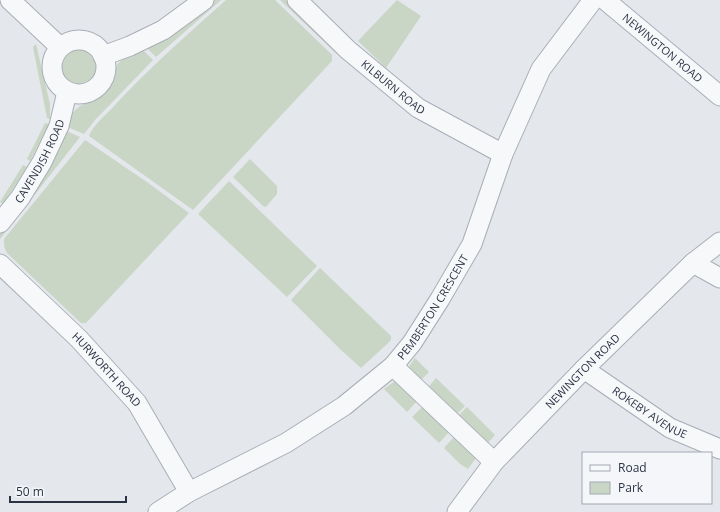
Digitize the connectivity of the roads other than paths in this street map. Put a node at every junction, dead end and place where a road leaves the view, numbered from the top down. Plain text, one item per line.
1 (10, 0) edge
2 (204, 0) edge
3 (297, 0) edge
4 (593, 0) edge
5 (605, 0) edge
6 (60, 47) junction
7 (103, 56) junction
8 (718, 89) edge
9 (67, 92) junction
10 (503, 154) junction
11 (0, 223) edge
12 (720, 242) edge
13 (693, 263) junction
14 (0, 264) edge
15 (720, 278) edge
16 (393, 366) junction
17 (584, 369) junction
18 (720, 450) edge
19 (494, 462) junction
20 (189, 492) junction
21 (158, 512) edge
22 (457, 512) edge

1 - 6 street
2 - 7 street
3 - 10 street, KILBURN ROAD
4 - 10 street, PEMBERTON CRESCENT
5 - 8 street, NEWINGTON ROAD
6 - 7 street
6 - 9 street
7 - 9 street
9 - 11 street, CAVENDISH ROAD
10 - 16 street, PEMBERTON CRESCENT
12 - 13 street, NEWINGTON ROAD
13 - 15 street
13 - 17 street, NEWINGTON ROAD
14 - 20 street, HURWORTH ROAD
16 - 19 street
16 - 20 street, PEMBERTON CRESCENT
17 - 18 street, ROKEBY AVENUE
17 - 19 street, NEWINGTON ROAD
19 - 22 street, NEWINGTON ROAD
20 - 21 street, PEMBERTON CRESCENT

